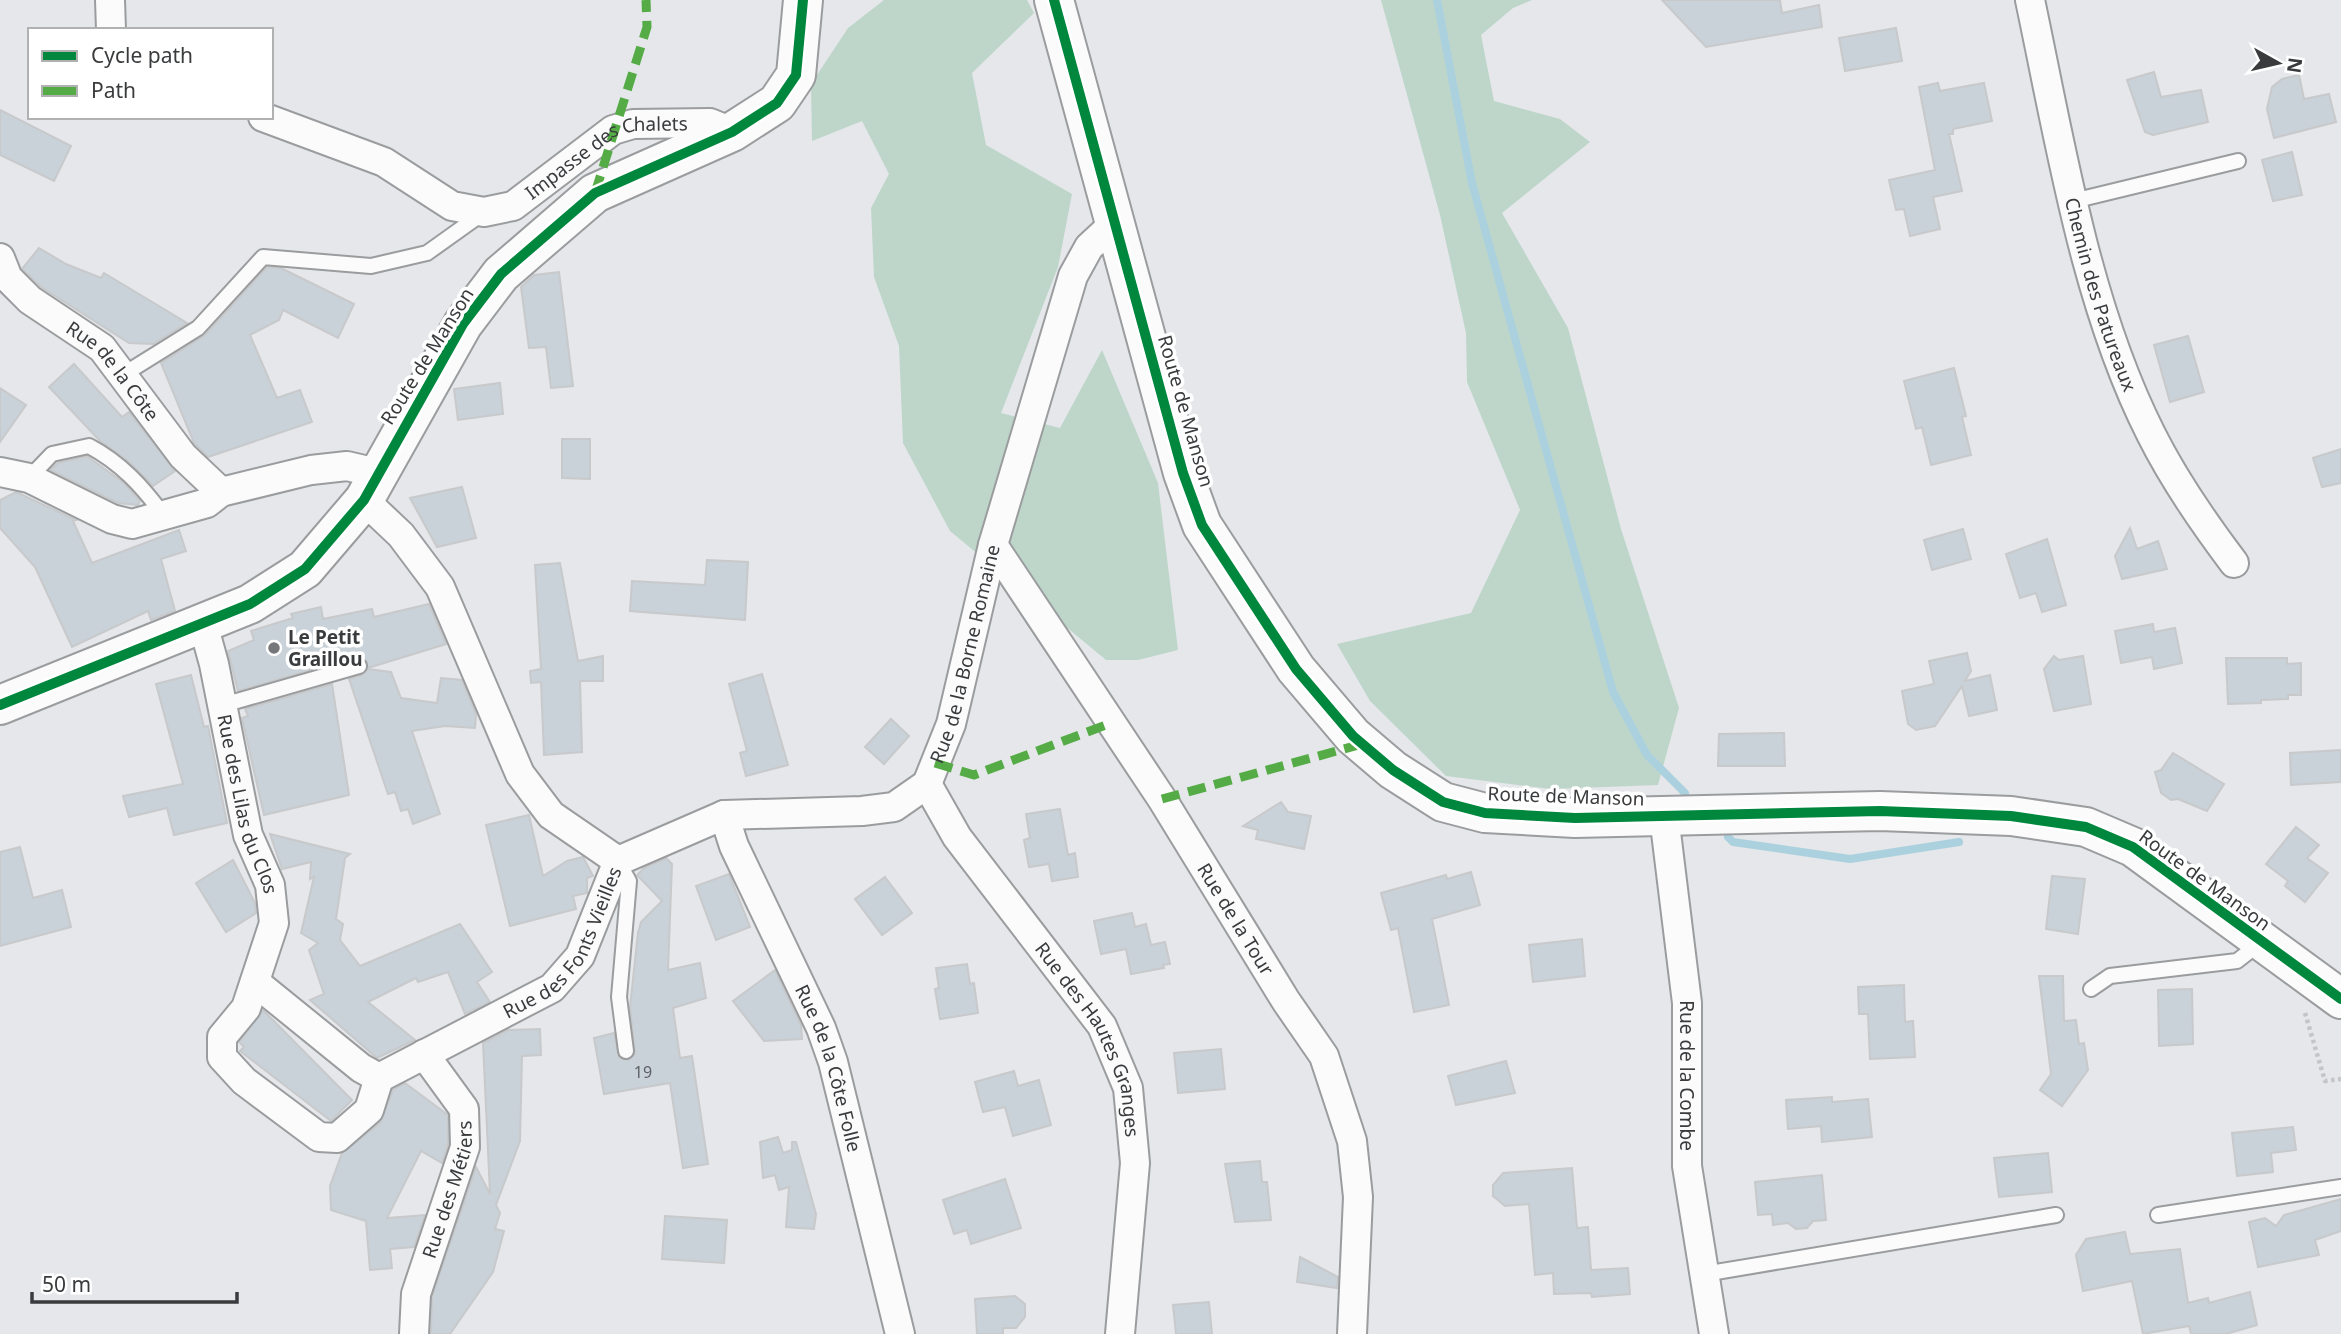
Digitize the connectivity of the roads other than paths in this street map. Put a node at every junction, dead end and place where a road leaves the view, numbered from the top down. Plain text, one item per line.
1 (110, 0) edge
2 (803, 0) edge
3 (1054, 0) edge
4 (2030, 0) edge
5 (111, 28) edge
6 (267, 119) edge
7 (732, 132) junction
8 (2238, 161) dead end
9 (2073, 201) junction
10 (484, 212) junction
11 (1116, 222) junction
12 (0, 258) edge
13 (121, 376) junction
14 (0, 472) edge
15 (29, 478) junction
16 (371, 487) junction
17 (221, 492) junction
18 (164, 516) junction
19 (993, 545) junction
20 (2234, 563) dead end
21 (203, 624) junction
22 (359, 666) dead end
23 (0, 705) edge
24 (223, 705) junction
25 (927, 784) junction
26 (724, 815) junction
27 (1664, 816) junction
28 (618, 861) junction
29 (2261, 942) junction
30 (255, 982) junction
31 (2091, 989) dead end
32 (2341, 999) edge
33 (626, 1051) dead end
34 (424, 1054) junction
35 (379, 1078) junction
36 (2341, 1187) edge
37 (2056, 1215) dead end
38 (2158, 1215) dead end
39 (1704, 1274) junction
40 (414, 1334) edge
41 (900, 1334) edge
42 (1120, 1334) edge
43 (1352, 1334) edge
44 (1714, 1334) edge

1 - 5 street
2 - 7 street, Route de Manson
3 - 11 street, Route de Manson
4 - 9 street, Chemin des Patureaux
6 - 10 street, Impasse des Chalets
7 - 10 street, Impasse des Chalets
7 - 16 street, Route de Manson
8 - 9 lane
9 - 20 street, Chemin des Patureaux
10 - 13 lane, Impasse des Chalets
11 - 19 street, Rue de la Borne Romaine
11 - 27 street, Route de Manson
12 - 13 street, Rue de la Côte
13 - 17 street, Rue de la Côte
14 - 15 street
15 - 18 street
15 - 18 lane
16 - 17 street
16 - 21 street, Route de Manson
16 - 28 street, Rue des Fonts Vieilles
17 - 18 street
19 - 25 street, Rue de la Borne Romaine
19 - 43 street, Rue de la Tour
21 - 23 street
21 - 24 street, Rue des Lilas du Clos
22 - 24 lane
24 - 30 street, Rue des Lilas du Clos
25 - 26 street, Rue de la Borne Romaine
25 - 42 street, Rue des Hautes Granges
26 - 28 street, Rue de la Borne Romaine
26 - 41 street, Rue de la Côte Folle
27 - 29 street, Route de Manson
27 - 39 street, Rue de la Combe
28 - 33 lane
28 - 34 street, Rue des Fonts Vieilles
29 - 31 lane
29 - 32 street, Route de Manson
30 - 35 street
30 - 35 street, Rue des Lilas du Clos
34 - 35 street, Rue des Fonts Vieilles
34 - 40 street, Rue des Métiers
36 - 38 lane
37 - 39 lane
39 - 44 street, Rue de la Combe

